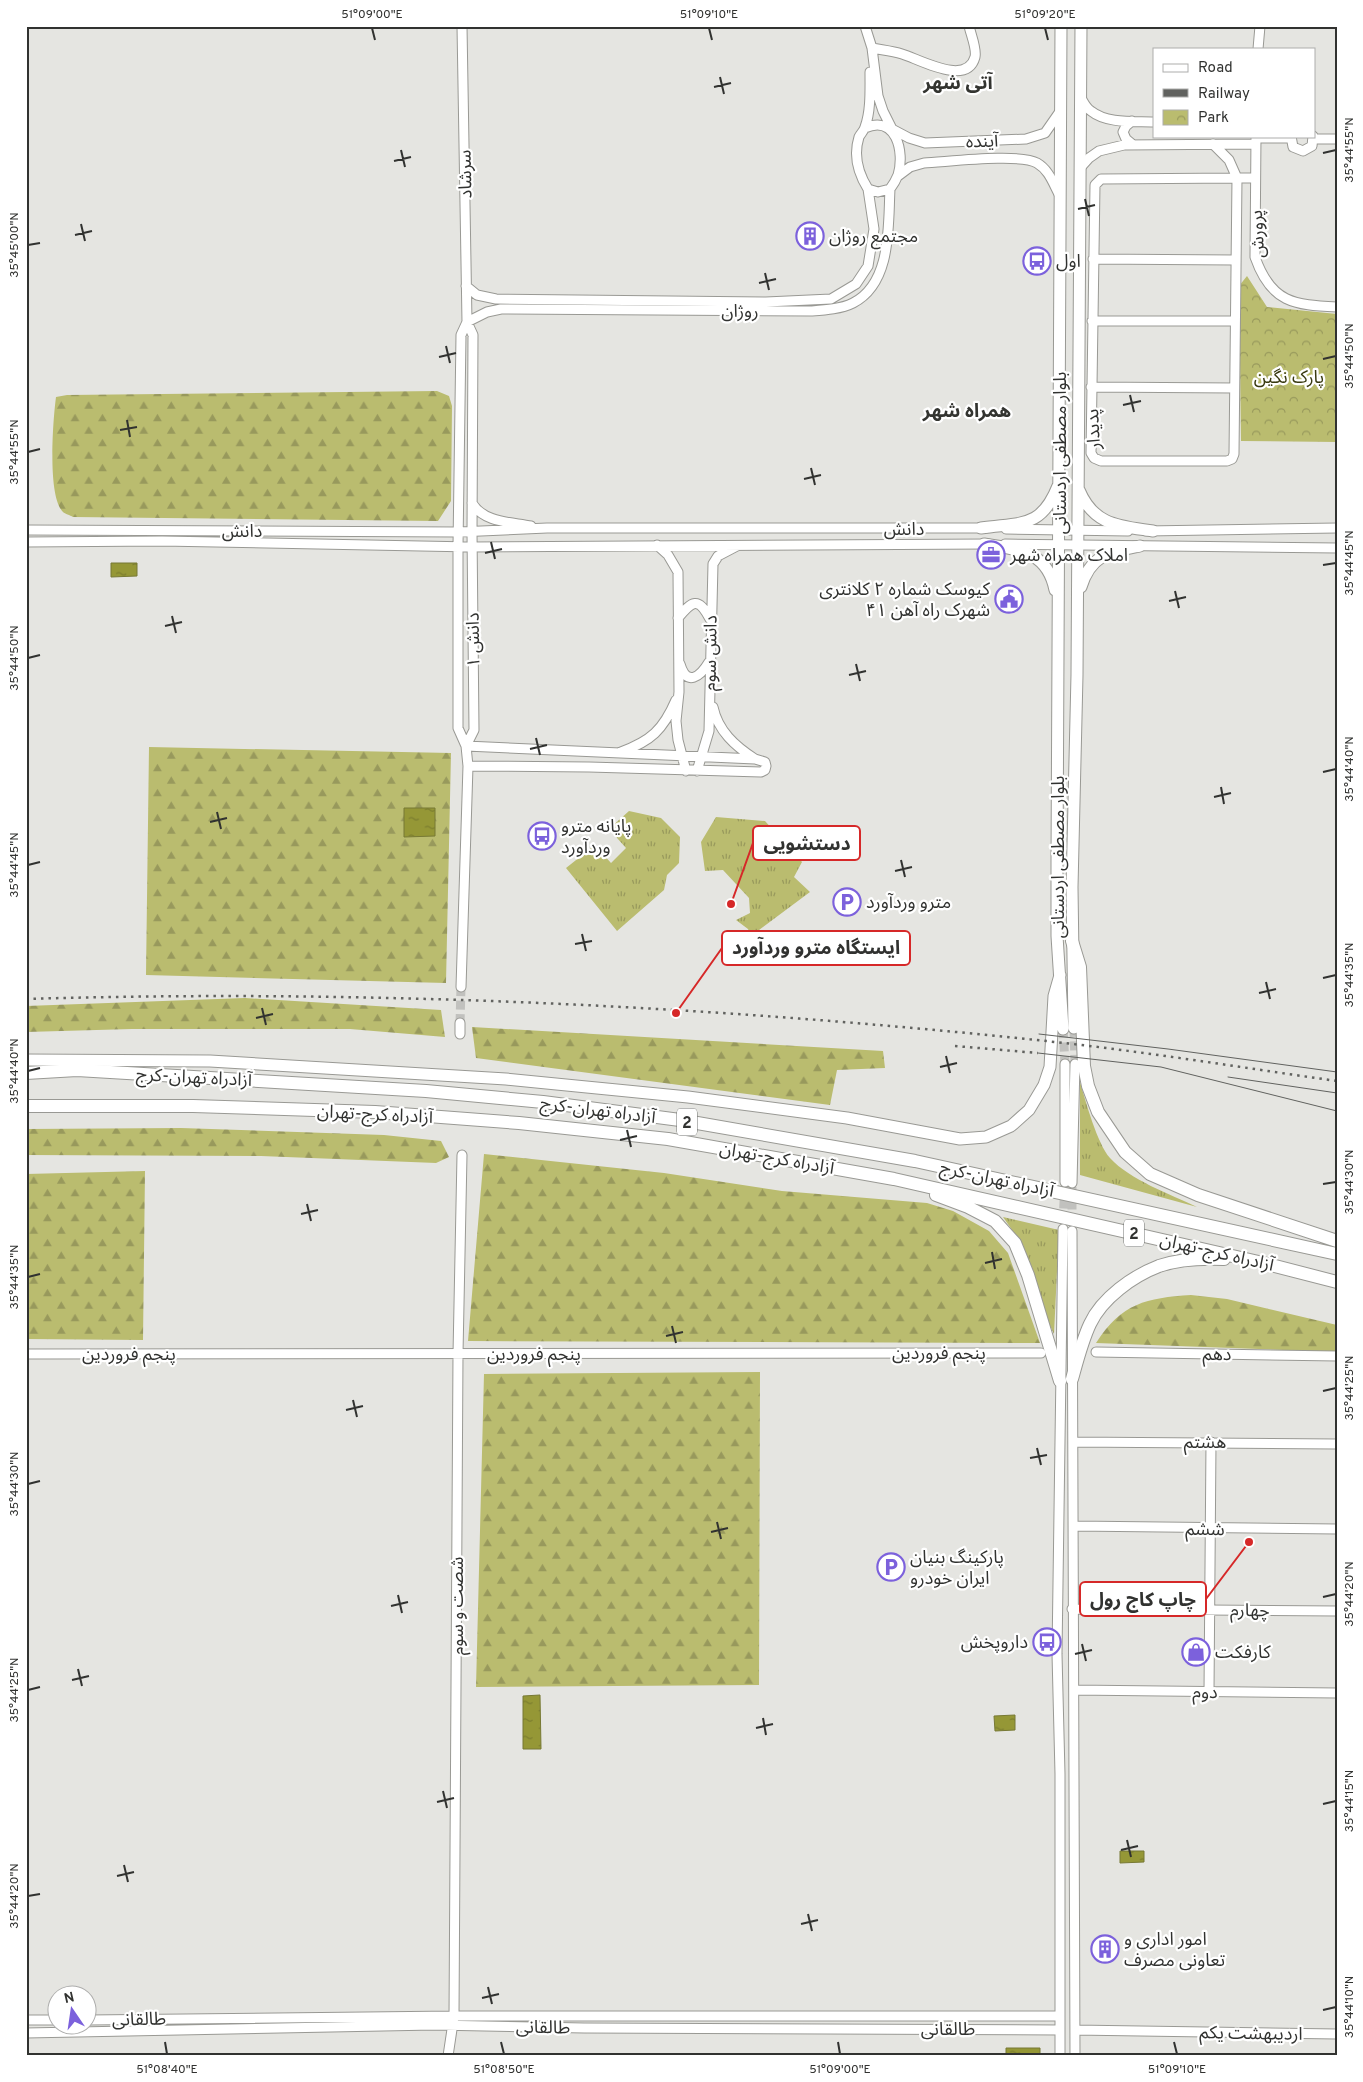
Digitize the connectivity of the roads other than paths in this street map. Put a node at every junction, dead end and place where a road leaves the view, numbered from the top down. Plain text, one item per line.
1 (462, 26) edge
2 (865, 26) edge
3 (970, 26) edge
4 (1061, 26) edge
5 (1082, 26) edge
6 (1260, 26) edge
7 (872, 48) junction
8 (1258, 48) edge
9 (1081, 98) junction
10 (1061, 110) junction
11 (1132, 122) junction
12 (1153, 122) edge
13 (865, 128) junction
14 (892, 129) junction
15 (1274, 138) edge
16 (1291, 138) edge
17 (1314, 138) edge
18 (1256, 139) edge
19 (1337, 139) edge
20 (1201, 140) edge
21 (1132, 144) junction
22 (1213, 144) junction
23 (1080, 168) junction
24 (898, 176) junction
25 (1237, 178) junction
26 (1256, 178) junction
27 (868, 189) junction
28 (890, 189) junction
29 (1060, 196) junction
30 (1093, 259) junction
31 (1235, 260) junction
32 (466, 286) junction
33 (766, 307) junction
34 (1337, 307) edge
35 (1092, 321) junction
36 (1235, 321) junction
37 (467, 322) junction
38 (1092, 387) junction
39 (1234, 388) junction
40 (1077, 454) junction
41 (1060, 456) junction
42 (1059, 482) junction
43 (1077, 487) junction
44 (472, 504) junction
45 (546, 528) junction
46 (982, 528) junction
47 (1337, 528) edge
48 (26, 530) edge
49 (1060, 530) junction
50 (1078, 531) junction
51 (1153, 531) junction
52 (458, 532) junction
53 (472, 532) junction
54 (26, 542) edge
55 (984, 544) junction
56 (1060, 544) junction
57 (1078, 544) junction
58 (657, 545) junction
59 (458, 546) junction
60 (737, 546) junction
61 (1140, 546) junction
62 (472, 547) junction
63 (1337, 548) edge
64 (1078, 603) junction
65 (1058, 606) junction
66 (678, 618) junction
67 (710, 619) junction
68 (678, 659) junction
69 (710, 661) junction
70 (679, 692) junction
71 (710, 692) junction
72 (466, 746) junction
73 (616, 753) junction
74 (682, 756) junction
75 (701, 756) junction
76 (755, 759) junction
77 (468, 766) junction
78 (686, 771) junction
79 (697, 771) junction
80 (1072, 941) junction
81 (1060, 975) junction
82 (461, 987) tunnel mouth
83 (460, 1023) tunnel mouth
84 (460, 1034) dead end
85 (26, 1060) edge
86 (1070, 1064) tunnel mouth
87 (26, 1073) edge
88 (26, 1106) edge
89 (462, 1155) dead end
90 (894, 1178) junction
91 (1068, 1183) tunnel mouth
92 (1067, 1230) tunnel mouth
93 (1337, 1240) edge
94 (1337, 1254) edge
95 (1263, 1263) junction
96 (1337, 1282) edge
97 (1096, 1352) dead end
98 (1041, 1353) dead end
99 (26, 1354) edge
100 (458, 1354) junction
101 (1337, 1356) edge
102 (1066, 1380) junction
103 (1073, 1442) junction
104 (1211, 1442) junction
105 (1337, 1444) edge
106 (1074, 1526) junction
107 (1210, 1529) junction
108 (1337, 1530) edge
109 (1072, 1609) junction
110 (1210, 1610) junction
111 (1337, 1611) edge
112 (1057, 1654) junction
113 (1073, 1659) junction
114 (1074, 1690) junction
115 (1208, 1692) junction
116 (1337, 1693) edge
117 (1060, 1774) junction
118 (1074, 1774) junction
119 (1060, 2016) junction
120 (26, 2020) edge
121 (48, 2020) edge
122 (98, 2020) edge
123 (454, 2020) junction
124 (1060, 2030) junction
125 (1074, 2030) junction
126 (26, 2033) edge
127 (1337, 2034) edge
128 (448, 2056) edge
129 (1060, 2056) edge
130 (1074, 2056) edge

1 - 32 street, سرشاد
2 - 7 street
3 - 7 street
4 - 10 main road, بلوار مصطفی اردستانی
5 - 9 main road, بلوار مصطفی اردستانی
6 - 8 street
7 - 13 street
7 - 14 street
9 - 11 street
9 - 23 main road, بلوار مصطفی اردستانی
10 - 14 street, آینده
10 - 29 main road, بلوار مصطفی اردستانی
11 - 12 street
11 - 21 street
13 - 14 street
13 - 27 street
14 - 24 street
15 - 18 street
16 - 17 street
17 - 19 street
18 - 22 street
18 - 26 street, پرورش
20 - 21 street
20 - 22 street
21 - 23 street
22 - 25 street, پدیدار
23 - 40 main road, بلوار مصطفی اردستانی
24 - 28 street
24 - 29 street
25 - 26 street
25 - 30 street, پدیدار
25 - 31 street, پدیدار
26 - 34 street, پرورش
27 - 28 street
27 - 33 street, روژان
28 - 33 street, روژان
29 - 41 main road, بلوار مصطفی اردستانی
30 - 31 street
30 - 35 street, پدیدار
31 - 36 street, پدیدار
32 - 33 street, روژان
32 - 37 street, سرشاد
33 - 37 street, روژان
35 - 36 street
35 - 38 street, پدیدار
36 - 39 street, پدیدار
37 - 44 street, سرشاد
37 - 52 street, سرشاد
38 - 39 street
38 - 39 street, پدیدار
40 - 41 main road
40 - 43 main road, بلوار مصطفی اردستانی
41 - 42 main road, بلوار مصطفی اردستانی
42 - 46 main road
42 - 49 main road, بلوار مصطفی اردستانی
43 - 50 main road, بلوار مصطفی اردستانی
43 - 51 main road
44 - 45 street
44 - 53 street, سرشاد
45 - 46 street, دانش
45 - 53 street, دانش
46 - 49 street, دانش
47 - 51 street, دانش
48 - 52 street, دانش
49 - 50 street, دانش
49 - 56 main road, بلوار مصطفی اردستانی
50 - 51 street, دانش
50 - 57 main road, بلوار مصطفی اردستانی
52 - 53 street, دانش
52 - 59 street, دانش ۱
53 - 62 street, دانش ۱
54 - 59 street, دانش
55 - 56 street, دانش
55 - 60 street, دانش
55 - 65 main road
56 - 57 street, دانش
56 - 65 main road, بلوار مصطفی اردستانی
57 - 61 street, دانش
57 - 64 main road, بلوار مصطفی اردستانی
58 - 60 street, دانش
58 - 62 street, دانش
58 - 66 street, دانش سوم
59 - 62 street, دانش
59 - 72 street, دانش ۱
60 - 67 street, دانش سوم
61 - 63 street, دانش
61 - 64 main road
62 - 72 street, دانش ۱
64 - 80 main road, بلوار مصطفی اردستانی
65 - 81 main road, بلوار مصطفی اردستانی
66 - 67 street
66 - 68 street, دانش سوم
67 - 69 street, دانش سوم
68 - 69 street
68 - 70 street, دانش سوم
69 - 71 street, دانش سوم
70 - 73 street
70 - 74 street, دانش سوم
71 - 75 street, دانش سوم
71 - 76 street
72 - 73 street
72 - 77 street, دانش ۱
73 - 74 street
74 - 75 street
74 - 78 street, دانش سوم
75 - 76 street
75 - 79 street, دانش سوم
76 - 79 street
77 - 78 street
77 - 82 street, دانش ۱
78 - 79 street
80 - 81 main road, بلوار مصطفی اردستانی
80 - 93 highway
81 - 85 main road
83 - 84 street
86 - 91 street
87 - 94 highway, آزادراه تهران-کرج / 2
88 - 90 highway, آزادراه کرج-تهران / 2
89 - 100 street, شصت و سوم
90 - 95 highway, آزادراه کرج-تهران / 2
90 - 102 highway
92 - 102 street
95 - 96 highway, آزادراه کرج-تهران / 2
95 - 102 highway
97 - 101 street, دهم
98 - 100 street, پنجم فروردین
99 - 100 street, پنجم فروردین
100 - 123 street, شصت و سوم
102 - 103 street
102 - 112 street
103 - 104 street, هشتم
103 - 106 street
104 - 105 street, هشتم
104 - 107 street
106 - 107 street, ششم
106 - 109 street
107 - 108 street, ششم
107 - 110 street
109 - 110 street, چهارم
109 - 113 street
110 - 111 street, چهارم
110 - 115 street
112 - 113 street
112 - 117 street
113 - 114 street
114 - 115 street, دوم
114 - 118 street
115 - 116 street, دوم
117 - 118 street
117 - 119 street
118 - 125 street
119 - 123 street, طالقانی
119 - 124 street
120 - 121 street
122 - 123 street, طالقانی
123 - 124 street, طالقانی
123 - 126 street, طالقانی
123 - 128 street, شصت و سوم
124 - 129 street
125 - 127 street, اردیبهشت یکم
125 - 130 street

